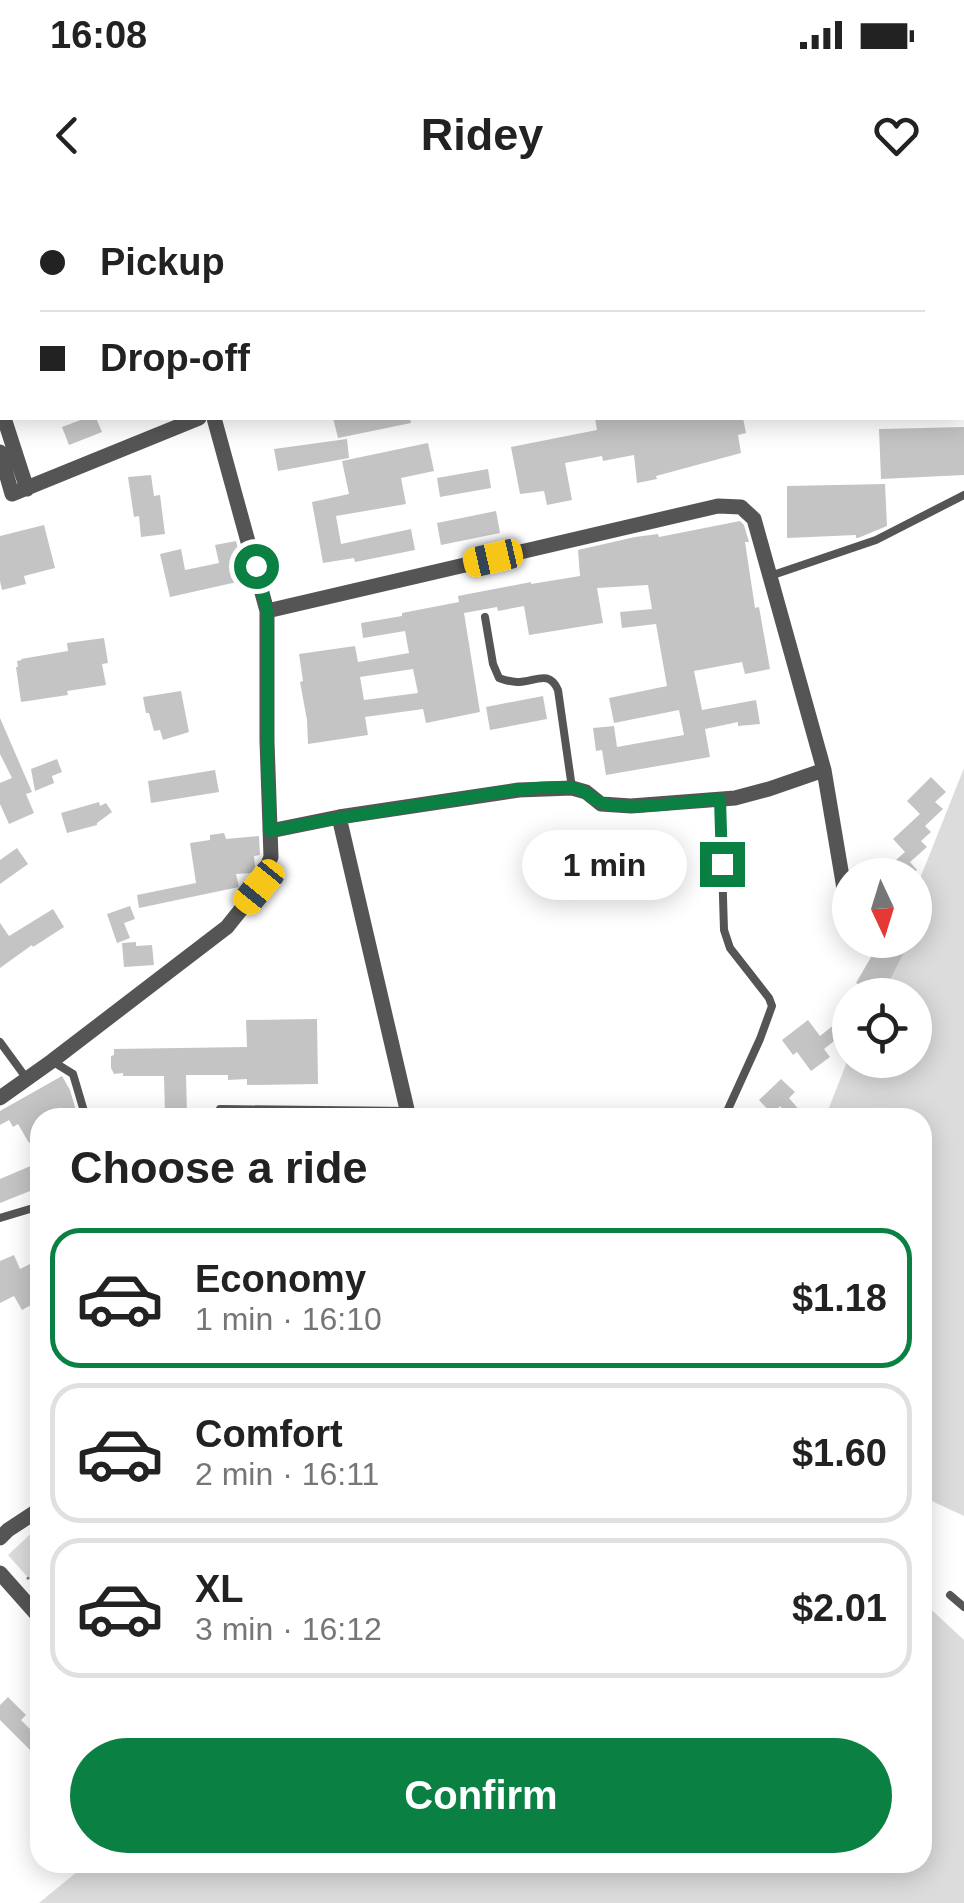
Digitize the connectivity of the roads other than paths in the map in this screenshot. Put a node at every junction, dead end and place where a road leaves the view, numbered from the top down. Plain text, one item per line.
1 (4, 420) edge
2 (195, 420) edge
3 (215, 420) edge
4 (0, 452) edge
5 (13, 494) edge
6 (964, 495) edge
7 (770, 576) junction
8 (267, 611) junction
9 (485, 617) dead end
10 (824, 770) junction
11 (572, 788) junction
12 (720, 799) junction
13 (339, 817) junction
14 (270, 831) junction
15 (839, 858) edge
16 (0, 1042) edge
17 (52, 1061) junction
18 (27, 1079) junction
19 (0, 1098) edge
20 (83, 1108) edge
21 (407, 1108) edge
22 (729, 1108) edge
23 (30, 1209) edge
24 (0, 1218) edge
25 (30, 1516) edge
26 (0, 1538) edge
27 (0, 1572) edge
28 (950, 1594) dead end
29 (30, 1606) edge
30 (964, 1607) edge

1 - 5 street
2 - 5 street
3 - 8 street
4 - 5 street
6 - 7 lane
7 - 8 street
7 - 10 street
8 - 14 street
9 - 11 lane
10 - 12 street
10 - 15 street
11 - 12 street
11 - 13 street
12 - 22 lane
13 - 14 street
13 - 21 street
14 - 17 street
16 - 18 lane
17 - 18 street
17 - 20 lane
18 - 19 street
23 - 24 lane
25 - 26 street
27 - 29 street
28 - 30 lane

